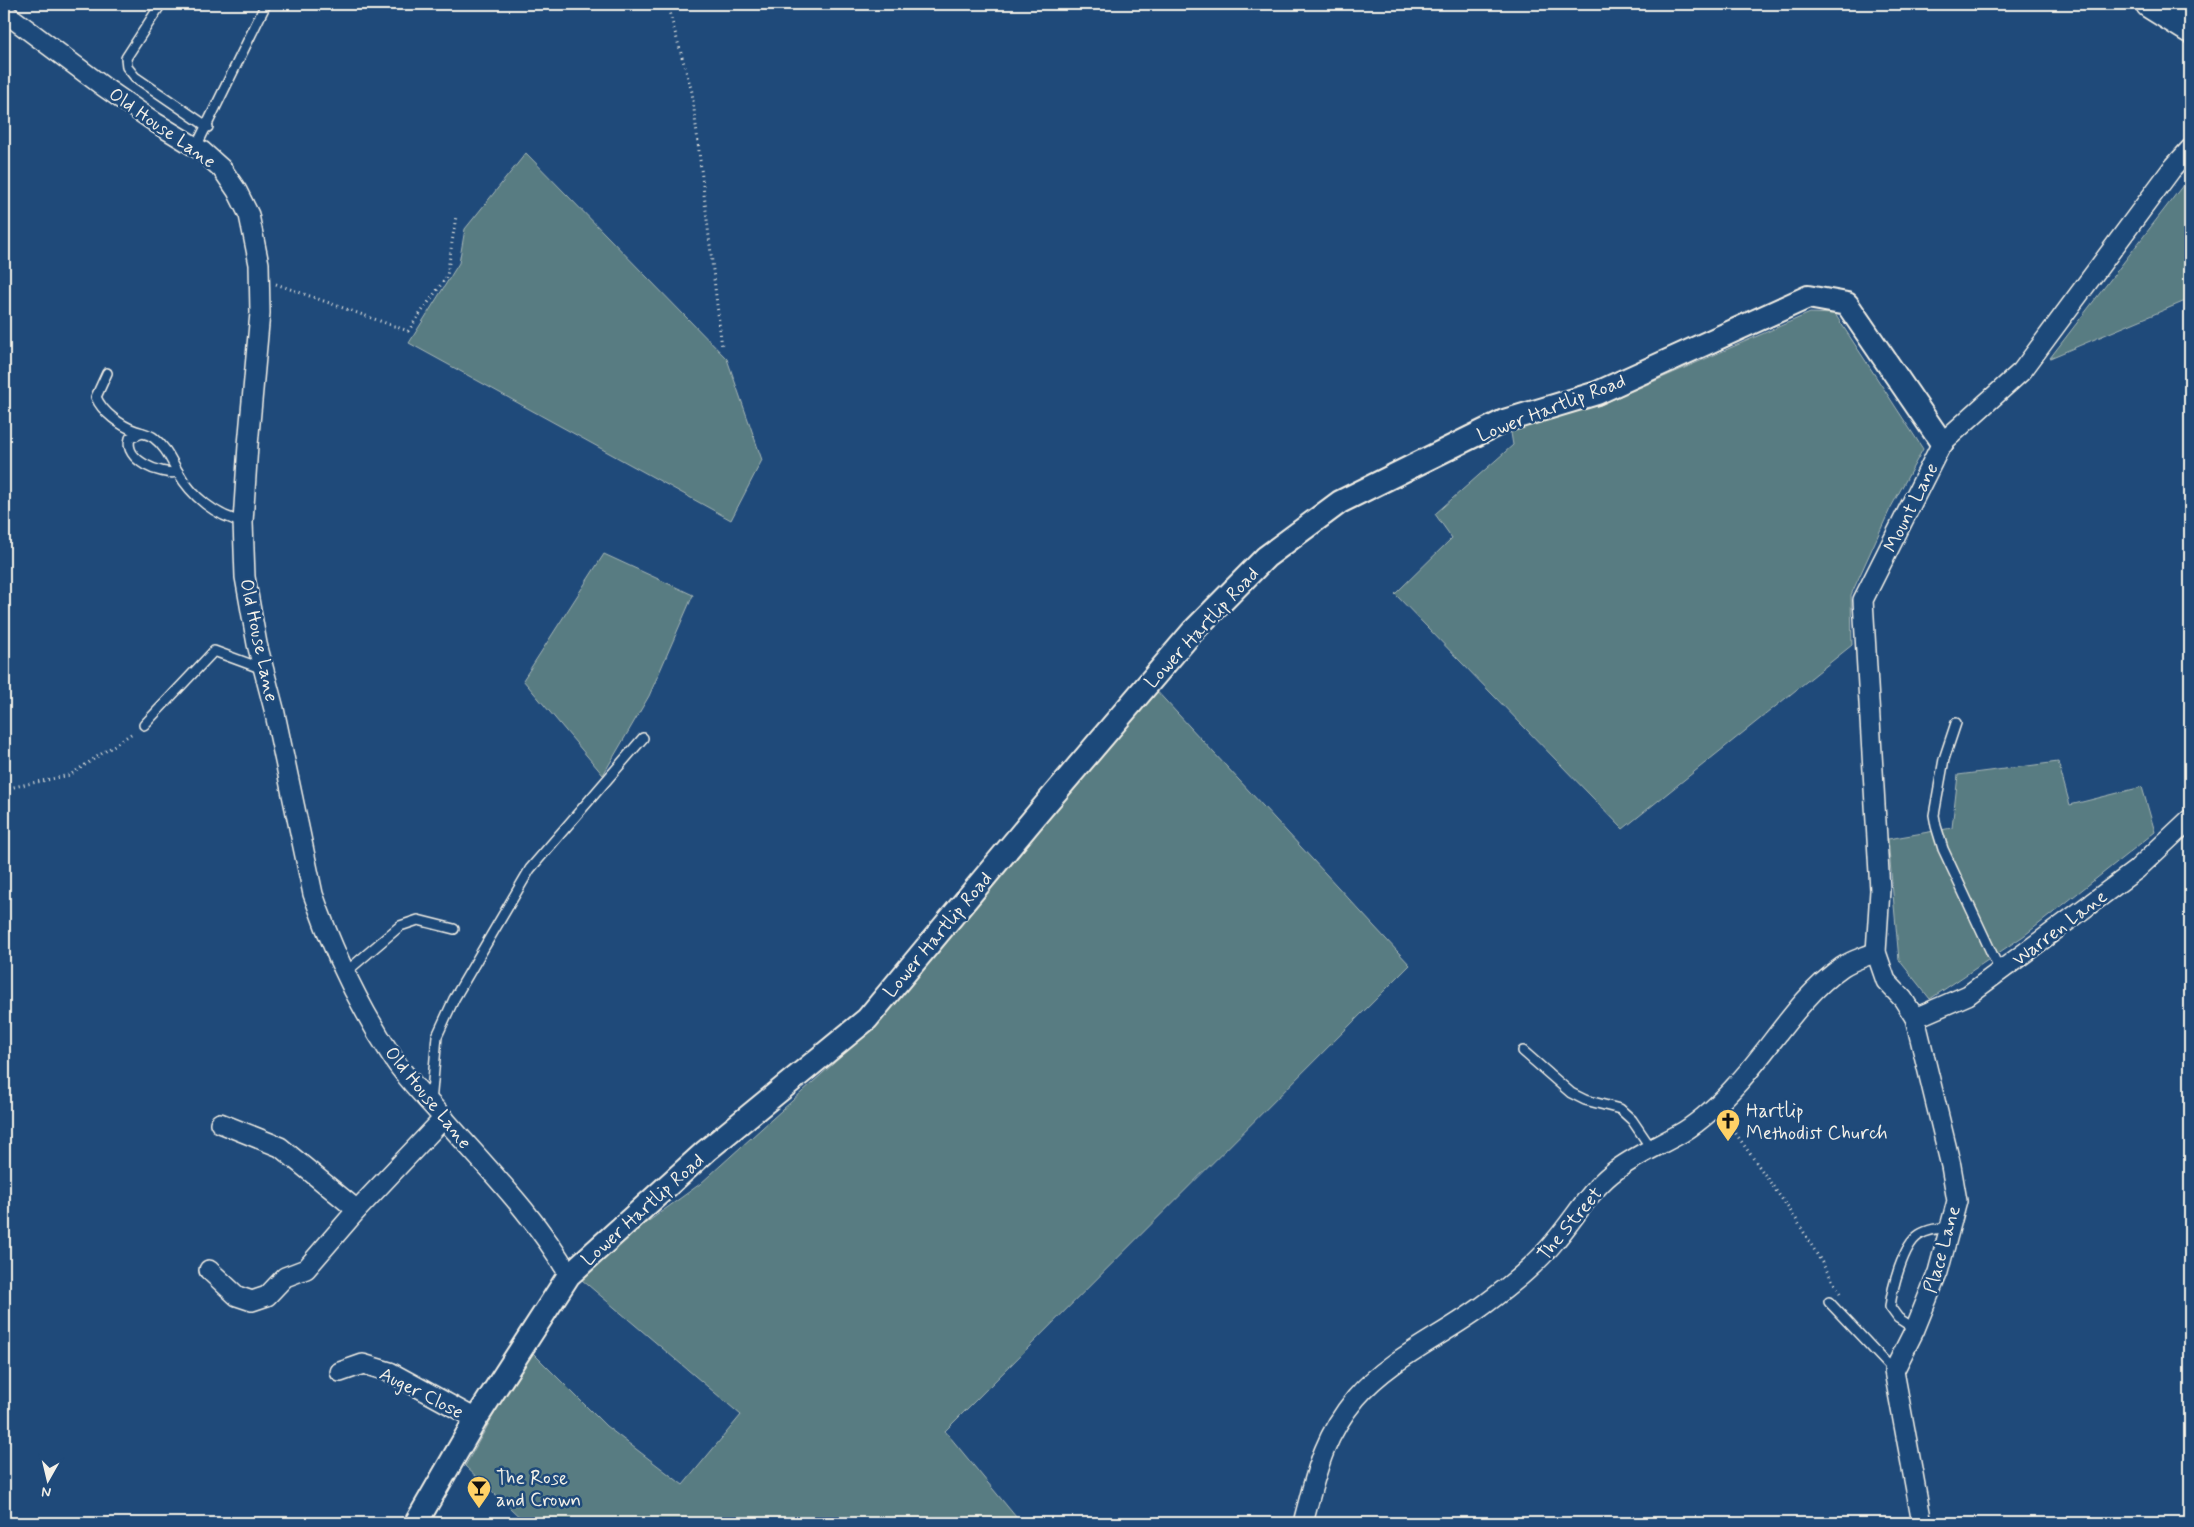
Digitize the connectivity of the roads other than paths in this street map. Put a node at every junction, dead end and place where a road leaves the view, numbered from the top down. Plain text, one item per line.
1 (161, 4) edge
2 (262, 4) edge
3 (2150, 4) edge
4 (4, 12) edge
5 (2190, 29) edge
6 (208, 127) junction
7 (196, 147) junction
8 (2190, 149) edge
9 (107, 373) dead end
10 (142, 433) junction
11 (1942, 443) junction
12 (178, 472) junction
13 (243, 522) junction
14 (263, 669) junction
15 (1956, 723) dead end
16 (144, 725) road end
17 (642, 738) dead end
18 (2190, 820) edge
19 (454, 929) dead end
20 (1876, 952) junction
21 (2000, 971) junction
22 (346, 972) junction
23 (1915, 1018) junction
24 (1523, 1051) dead end
25 (431, 1104) junction
26 (444, 1118) junction
27 (220, 1123) dead end
28 (1651, 1148) junction
29 (357, 1210) junction
30 (1950, 1226) junction
31 (209, 1270) dead end
32 (569, 1275) junction
33 (1829, 1302) dead end
34 (1915, 1329) junction
35 (1894, 1371) junction
36 (340, 1372) dead end
37 (476, 1419) junction
38 (416, 1523) edge
39 (1303, 1523) edge
40 (1922, 1523) edge

1 - 6 lane
2 - 6 lane
3 - 5 highway
4 - 7 street, Old House Lane
6 - 7 lane
7 - 13 street, Old House Lane
8 - 11 street, Mount Lane
9 - 10 lane
10 - 12 lane
10 - 12 lane
11 - 20 street, Mount Lane
11 - 32 street, Lower Hartlip Road
12 - 13 lane
13 - 14 street, Old House Lane
14 - 16 lane
14 - 22 street, Old House Lane
15 - 21 lane
17 - 25 lane
18 - 21 street, Warren Lane
19 - 22 lane
20 - 23 street, Place Lane
20 - 28 street, The Street
21 - 23 street, Warren Lane
22 - 25 street, Old House Lane
23 - 30 street, Place Lane
24 - 28 lane
25 - 26 street, Old House Lane
26 - 29 street
26 - 32 street, Old House Lane
27 - 29 street
28 - 39 street, The Street
29 - 31 street
30 - 34 street, Place Lane
30 - 34 lane
32 - 37 street, Lower Hartlip Road
33 - 35 lane
34 - 35 street, Place Lane
35 - 40 street
36 - 37 street, Auger Close
37 - 38 street, Lower Hartlip Road

